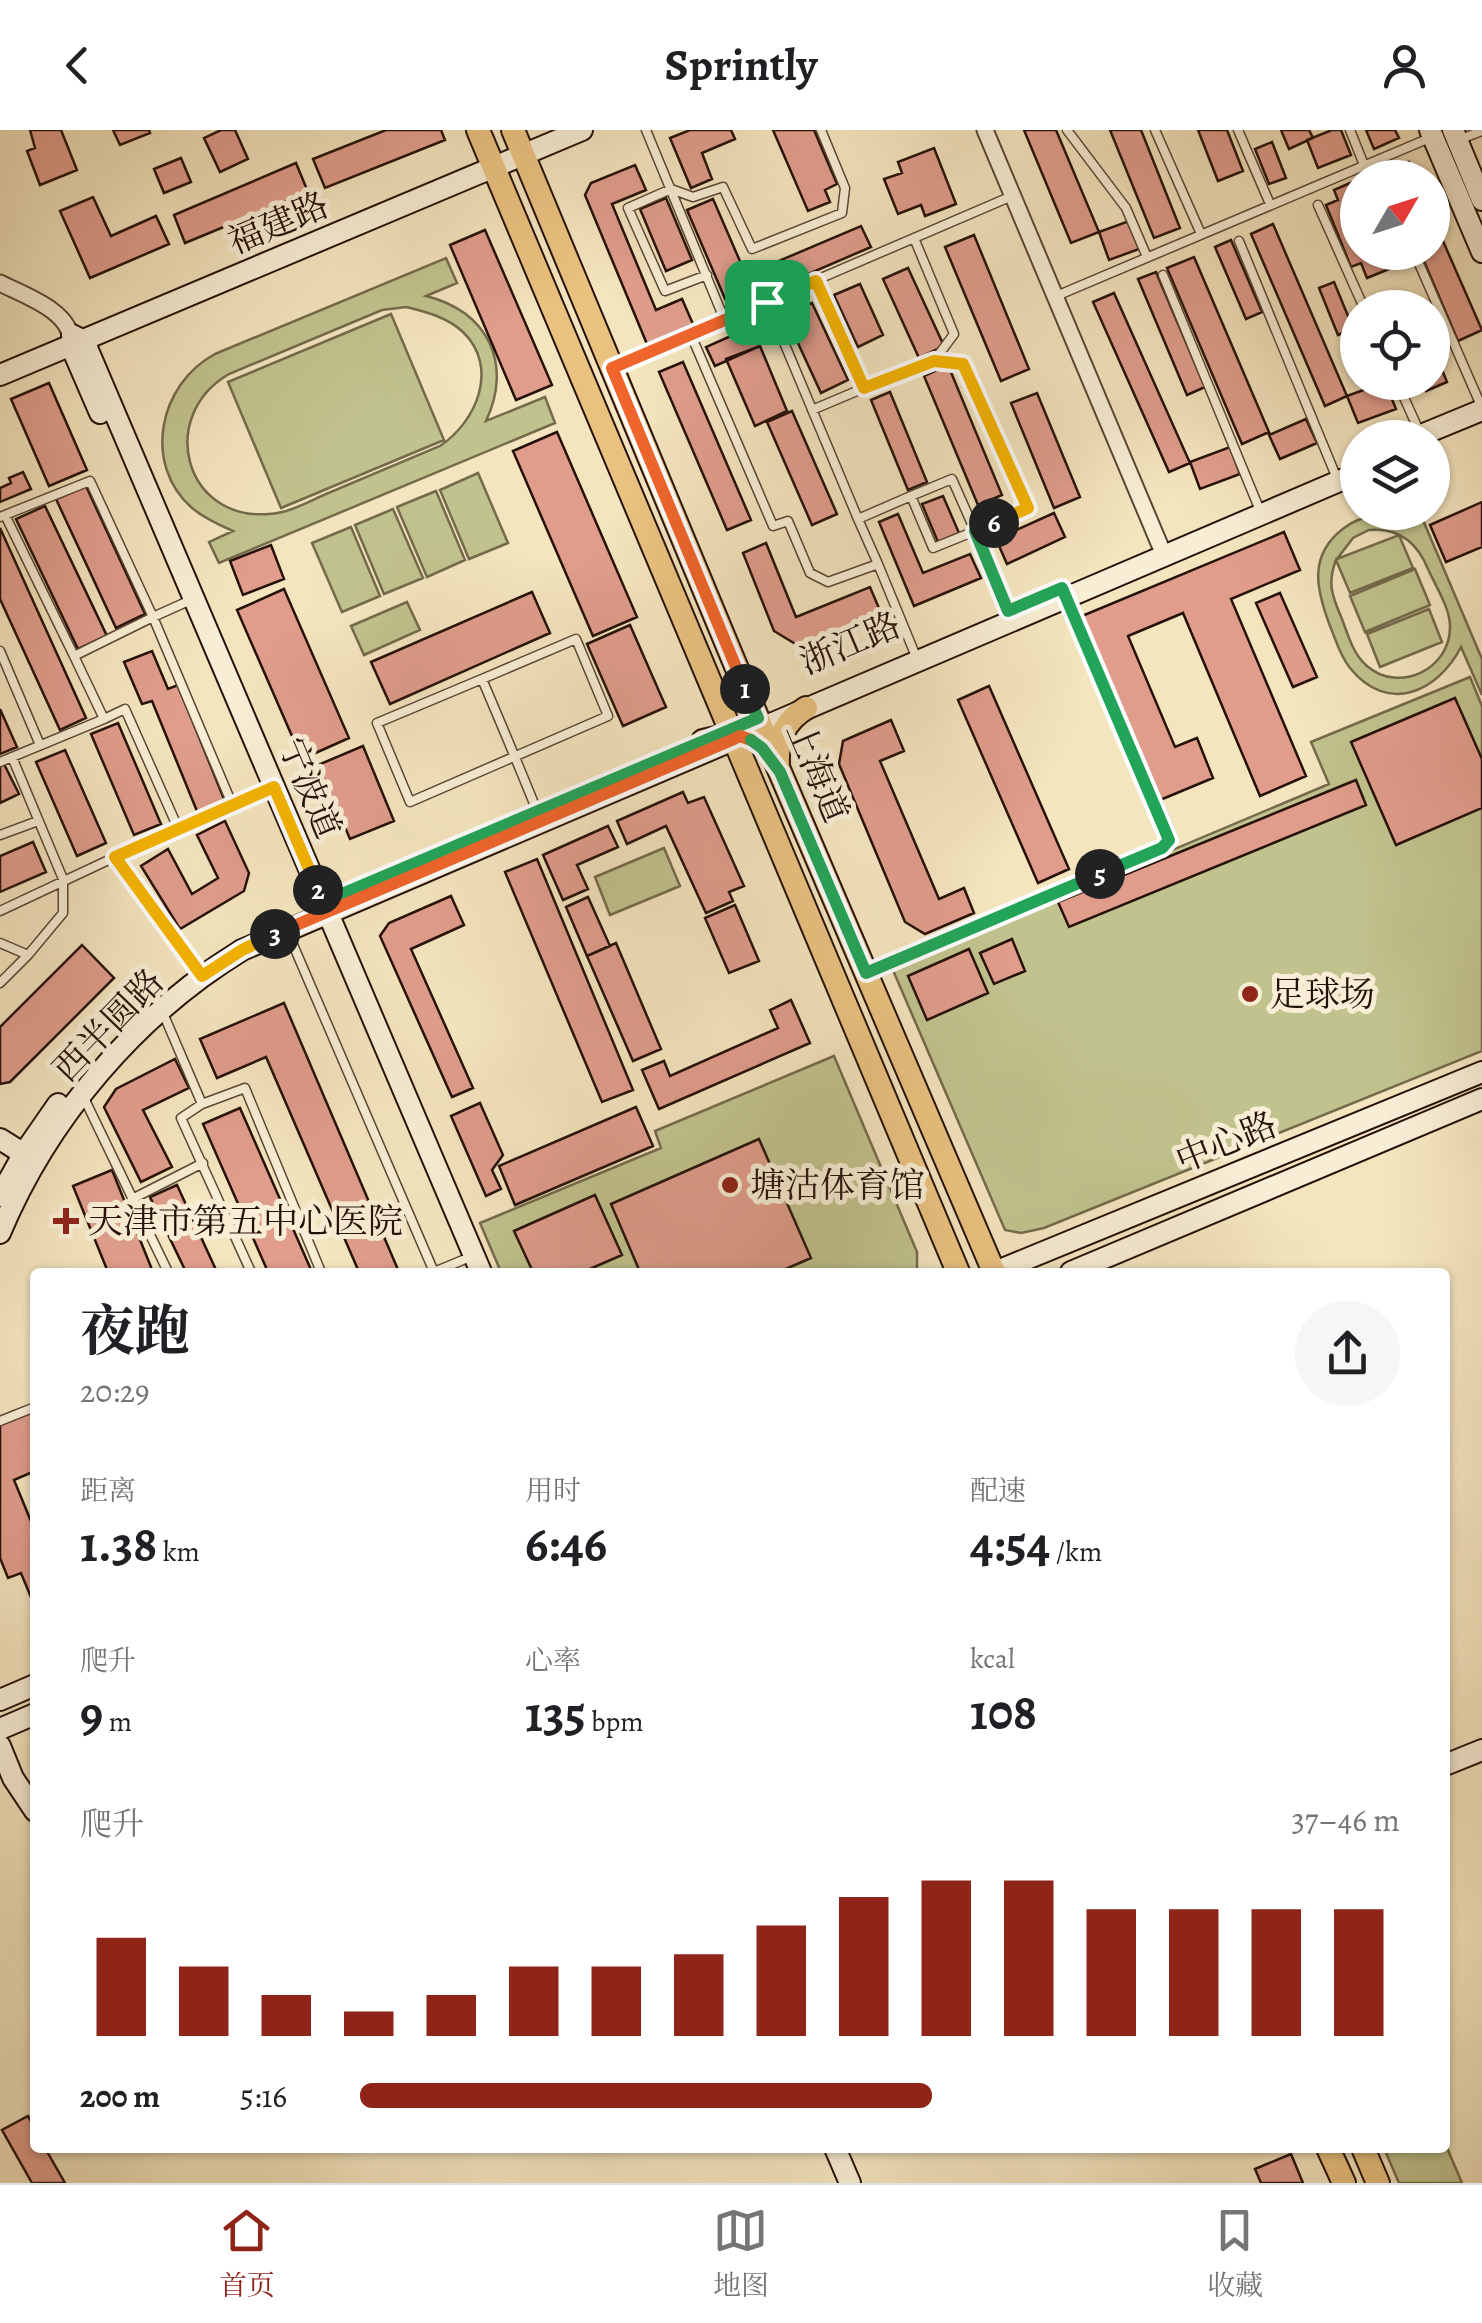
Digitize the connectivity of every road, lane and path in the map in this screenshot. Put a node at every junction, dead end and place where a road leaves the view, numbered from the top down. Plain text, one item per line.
1 (478, 130) edge
2 (555, 130) edge
3 (582, 130) edge
4 (646, 130) edge
5 (821, 130) edge
6 (985, 130) edge
7 (1067, 130) edge
8 (1155, 130) edge
9 (1238, 130) edge
10 (1350, 130) edge
11 (1482, 131) edge
12 (1444, 134) edge
13 (519, 143) edge
14 (1362, 160) edge
15 (1377, 160) edge
16 (491, 171) junction
17 (1340, 175) edge
18 (671, 189) junction
19 (1012, 196) junction
20 (1482, 200) edge
21 (1270, 204) junction
22 (1318, 205) dead end
23 (1201, 234) junction
24 (914, 238) junction
25 (1239, 241) dead end
26 (1482, 252) edge
27 (1147, 257) junction
28 (1422, 270) edge
29 (706, 275) junction
30 (1163, 275) dead end
31 (816, 281) junction
32 (0, 283) edge
33 (1356, 290) edge
34 (1054, 297) junction
35 (767, 302) junction
36 (725, 320) junction
37 (691, 335) junction
38 (76, 341) junction
39 (934, 361) junction
40 (0, 365) edge
41 (612, 368) junction
42 (0, 375) edge
43 (864, 388) junction
44 (1482, 409) edge
45 (812, 410) junction
46 (1482, 420) edge
47 (1450, 424) edge
48 (1450, 430) edge
49 (1340, 468) edge
50 (1340, 476) edge
51 (911, 496) junction
52 (1259, 509) junction
53 (2, 516) edge
54 (858, 519) junction
55 (975, 531) junction
56 (1162, 551) junction
57 (878, 564) junction
58 (1063, 592) junction
59 (189, 601) junction
60 (1010, 615) junction
61 (154, 617) junction
62 (0, 651) edge
63 (74, 656) junction
64 (916, 656) junction
65 (482, 679) junction
66 (803, 704) junction
67 (720, 706) junction
68 (104, 718) junction
69 (750, 732) junction
70 (703, 741) junction
71 (40, 745) junction
72 (514, 755) junction
73 (12, 758) junction
74 (0, 762) edge
75 (780, 772) junction
76 (268, 789) junction
77 (232, 804) junction
78 (540, 816) junction
79 (38, 821) junction
80 (178, 828) junction
81 (0, 835) edge
82 (115, 857) junction
83 (63, 880) junction
84 (320, 910) junction
85 (0, 912) edge
86 (286, 929) junction
87 (0, 943) edge
88 (28, 954) junction
89 (199, 971) junction
90 (866, 973) junction
91 (0, 983) edge
92 (162, 1009) junction
93 (1482, 1072) edge
94 (82, 1094) junction
95 (1482, 1099) edge
96 (202, 1104) junction
97 (0, 1139) edge
98 (30, 1158) junction
99 (203, 1163) junction
100 (0, 1196) edge
101 (132, 1199) junction
102 (971, 1217) junction
103 (940, 1230) junction
104 (0, 1233) edge
105 (1056, 1248) junction
106 (465, 1266) edge
107 (166, 1268) edge
108 (249, 1268) edge
109 (319, 1268) edge
110 (432, 1268) edge
111 (479, 1268) edge
112 (943, 1268) edge
113 (956, 1268) edge
114 (976, 1268) edge
115 (992, 1268) edge
116 (1004, 1268) edge
117 (1028, 1268) edge
118 (1081, 1268) edge
119 (30, 1409) edge
120 (0, 1421) edge
121 (30, 1687) edge
122 (0, 1700) edge
123 (30, 1716) edge
124 (0, 1729) edge
125 (0, 1746) edge
126 (1482, 1750) edge
127 (1482, 1760) edge
128 (1450, 1763) edge
129 (1450, 1774) edge
130 (6, 1778) edge
131 (30, 1805) edge
132 (30, 1821) edge
133 (837, 2153) edge
134 (849, 2153) edge
135 (1330, 2153) edge
136 (1365, 2153) edge
137 (850, 2183) edge
138 (862, 2183) edge
139 (1344, 2183) edge
140 (1378, 2183) edge

1 - 16 main road, 上海道
2 - 13 street, 福建路
3 - 13 street, 福建路
4 - 18 lane
5 - 18 lane
6 - 19 street
7 - 27 lane
8 - 23 lane
9 - 21 lane
10 - 14 lane
11 - 12 lane
12 - 15 lane
12 - 20 street
12 - 26 street
13 - 16 street, 福建路
13 - 41 main road, 上海道
16 - 38 street, 福建路
16 - 67 main road, 上海道
17 - 21 lane
18 - 29 lane
18 - 29 lane
19 - 24 lane
19 - 34 street
21 - 23 lane
22 - 33 lane
23 - 27 lane
24 - 31 lane
24 - 39 lane
25 - 49 lane
27 - 34 lane
28 - 44 lane
29 - 36 lane
30 - 52 lane
31 - 35 lane
31 - 43 lane
32 - 38 street
34 - 56 street
35 - 36 lane
35 - 45 lane
36 - 37 lane
37 - 41 lane
37 - 57 lane
38 - 40 street, 福建路
38 - 42 street, 福建路
38 - 59 street, 宁波道
39 - 43 lane
39 - 55 lane
41 - 69 main road, 上海道
43 - 45 lane
44 - 47 street
45 - 54 lane
46 - 48 street
50 - 52 street, 浙江路
51 - 54 lane
51 - 55 lane
51 - 55 lane
52 - 56 street, 浙江路
53 - 61 lane
53 - 63 lane
54 - 57 lane
55 - 60 lane
56 - 58 street, 浙江路
57 - 64 lane
58 - 60 street, 浙江路
58 - 90 street
59 - 61 lane
59 - 76 street, 宁波道
60 - 64 street, 浙江路
61 - 63 lane
61 - 77 lane
62 - 71 lane
63 - 68 lane
64 - 66 street, 浙江路
65 - 72 lane
65 - 72 lane
65 - 72 lane
66 - 69 street, 浙江路
66 - 75 main road
67 - 69 main road, 上海道
67 - 70 main road
68 - 71 lane
68 - 80 lane
69 - 70 main road
69 - 75 main road, 上海道
69 - 78 street, 浙江路
69 - 103 main road, 上海道
70 - 78 street, 浙江路
71 - 73 lane
72 - 78 lane
73 - 74 lane
73 - 79 lane
75 - 90 main road, 上海道
76 - 77 lane
76 - 84 street, 宁波道
77 - 80 lane
78 - 84 street, 浙江路
79 - 81 lane
79 - 83 lane
80 - 82 lane
82 - 83 lane
82 - 89 lane
83 - 85 lane
83 - 88 lane
84 - 86 street, 西半圆路
84 - 89 street, 西半圆路
84 - 106 street, 宁波道
84 - 111 street, 宁波道
86 - 89 street, 西半圆路
86 - 110 lane
87 - 88 lane
88 - 91 lane
89 - 92 street, 西半圆路
89 - 98 street, 西半圆路
90 - 102 main road, 上海道
92 - 94 street, 西半圆路
92 - 96 lane
93 - 105 street, 中心路
94 - 98 street, 西半圆路
94 - 101 lane
95 - 118 street, 中心路
96 - 99 lane
96 - 109 lane
97 - 98 street
98 - 100 street, 西半圆路
98 - 104 street, 西半圆路
99 - 101 lane
99 - 108 lane
101 - 107 lane
102 - 105 street
102 - 115 main road, 上海道
103 - 112 main road
103 - 113 main road, 上海道
103 - 114 main road
105 - 116 street, 中心路
105 - 117 street
119 - 120 lane
121 - 122 street
123 - 124 street
125 - 130 street
126 - 128 street
127 - 129 street
130 - 131 street
130 - 132 street
133 - 137 street
134 - 138 street
135 - 139 main road
136 - 140 main road

